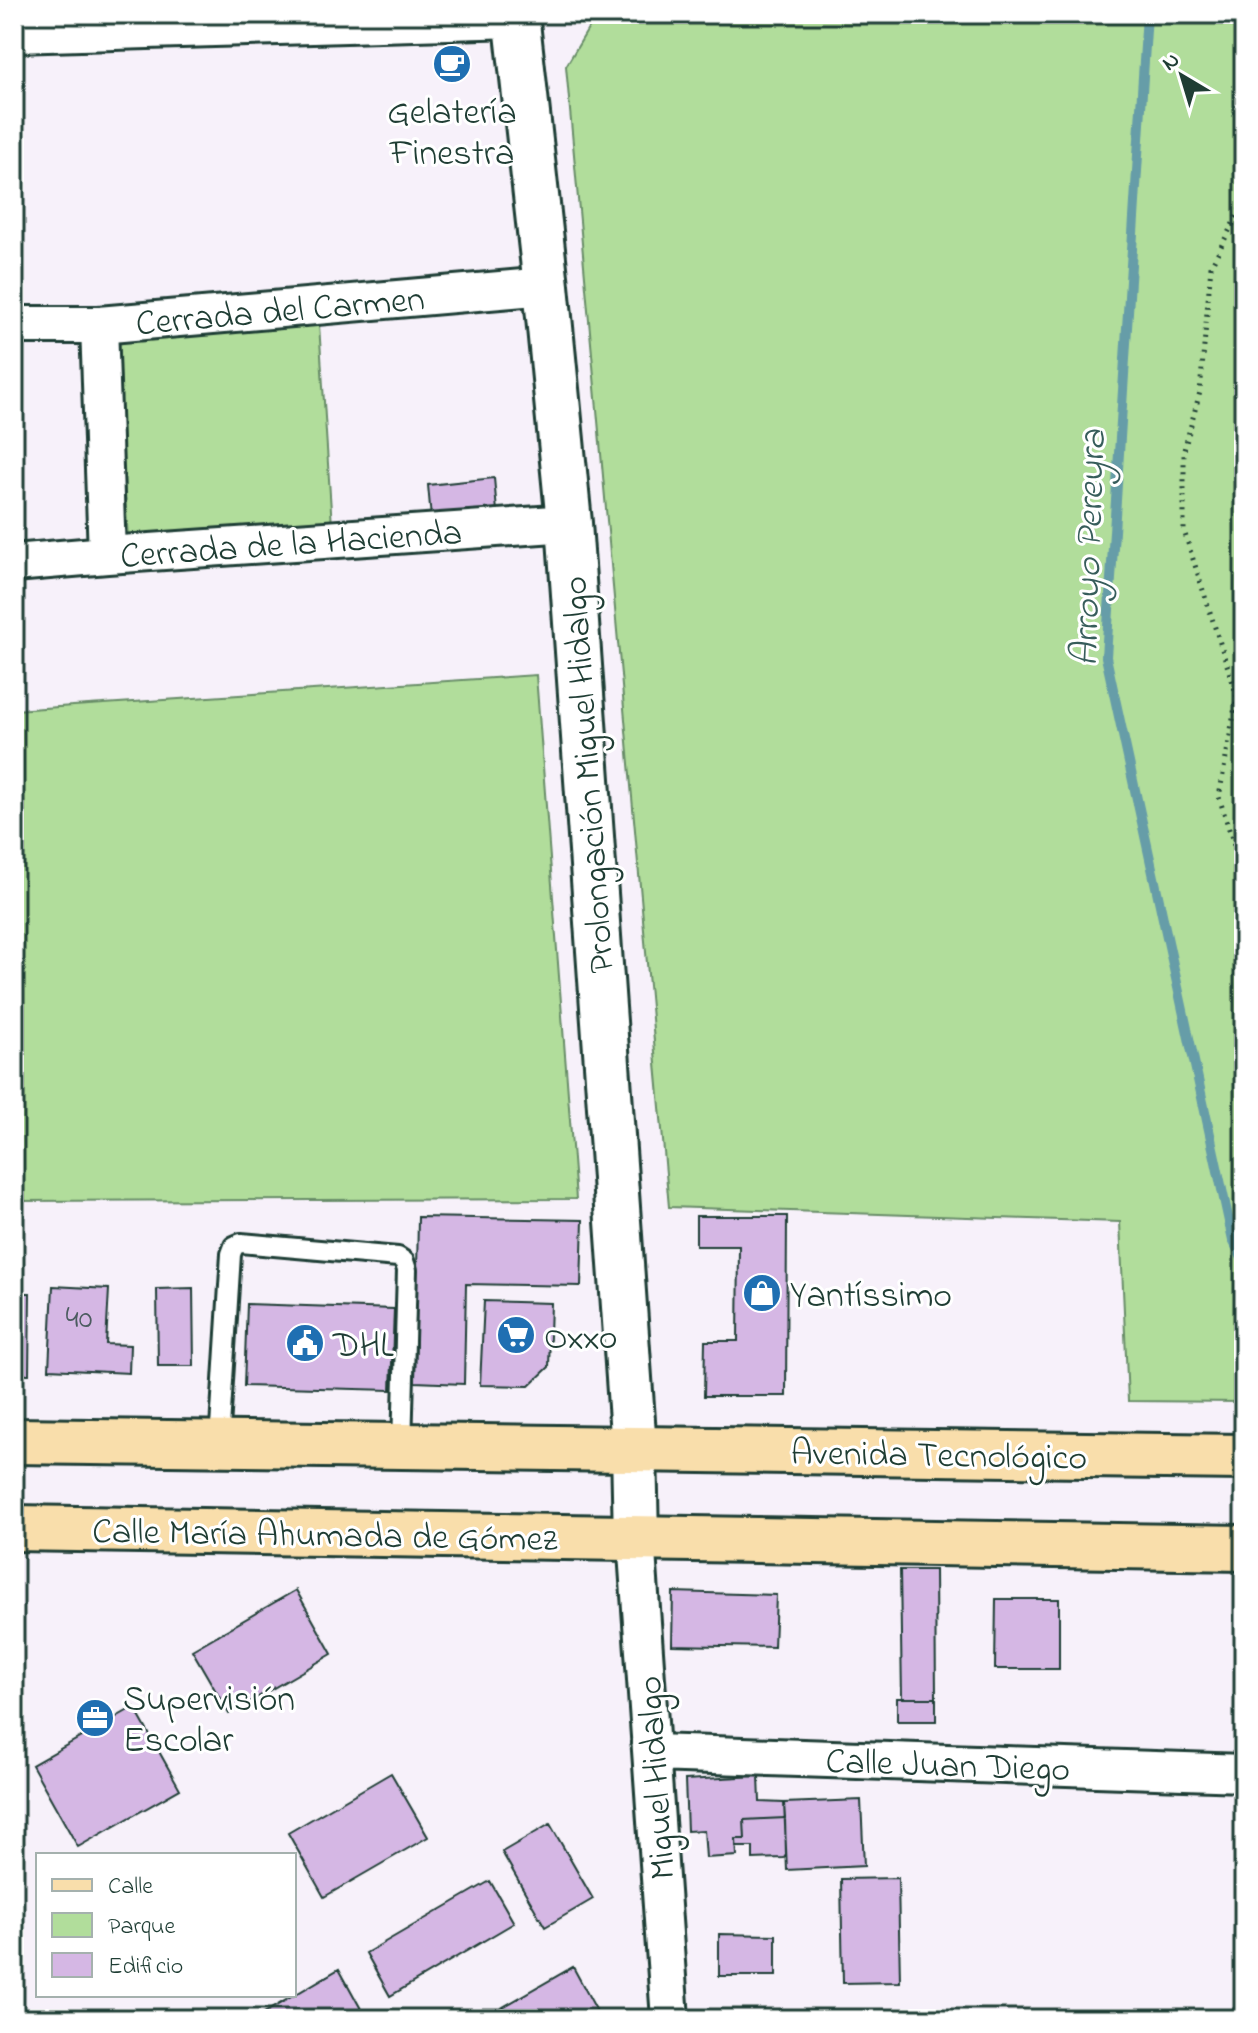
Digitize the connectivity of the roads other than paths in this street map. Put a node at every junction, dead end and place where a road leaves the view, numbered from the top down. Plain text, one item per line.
1 (516, 16) edge
2 (14, 34) edge
3 (546, 286) junction
4 (14, 325) edge
5 (99, 325) junction
6 (569, 523) junction
7 (107, 555) junction
8 (14, 563) edge
9 (14, 1441) edge
10 (219, 1444) junction
11 (402, 1446) junction
12 (634, 1449) junction
13 (1244, 1457) edge
14 (14, 1528) edge
15 (636, 1538) junction
16 (1244, 1548) edge
17 (653, 1753) junction
18 (1244, 1773) edge
19 (670, 2019) edge

1 - 2 street
1 - 3 main road, Prolongación Miguel Hidalgo
3 - 5 street, Cerrada del Carmen
3 - 6 main road, Prolongación Miguel Hidalgo
4 - 5 street, Cerrada del Carmen
5 - 7 street
6 - 7 street, Cerrada de la Hacienda
6 - 12 main road, Prolongación Miguel Hidalgo
7 - 8 street, Cerrada de la Hacienda
9 - 10 main road
10 - 11 main road
10 - 11 lane
11 - 12 main road
12 - 13 main road, Avenida Tecnológico
12 - 15 main road, Prolongación Miguel Hidalgo
14 - 15 main road, Calle María Ahumada de Gómez
15 - 16 main road
15 - 17 street, Miguel Hidalgo
17 - 18 street, Calle Juan Diego
17 - 19 street, Miguel Hidalgo

